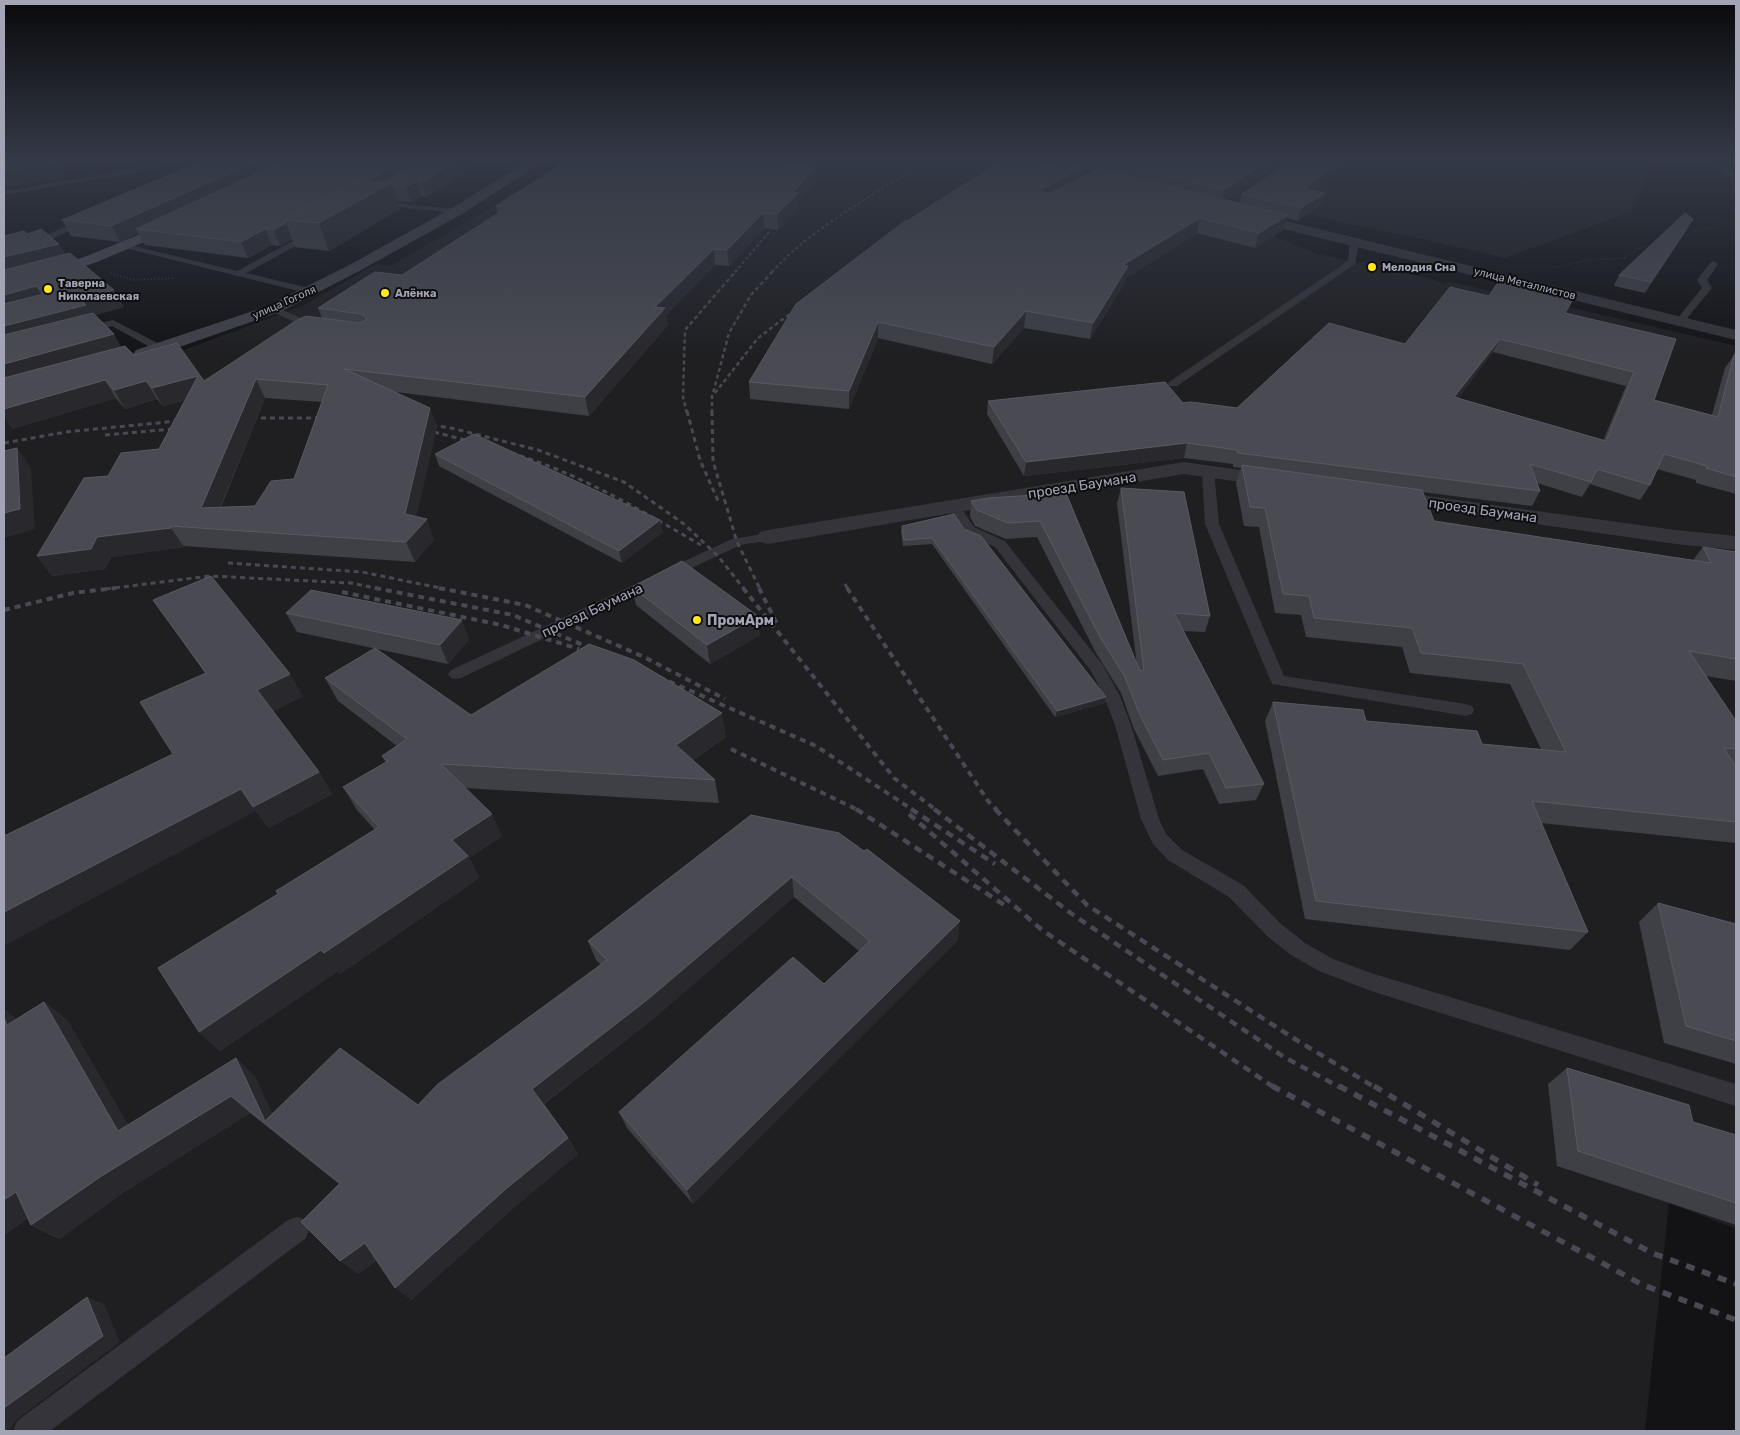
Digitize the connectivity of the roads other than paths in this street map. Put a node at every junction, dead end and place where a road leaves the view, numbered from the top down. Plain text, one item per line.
1 (75, 226) edge
2 (171, 226) edge
3 (324, 226) edge
4 (428, 226) edge
5 (1289, 226) edge
6 (1355, 242) junction
7 (125, 247) junction
8 (4, 249) edge
9 (1714, 264) dead end
10 (238, 274) junction
11 (4, 283) edge
12 (311, 291) junction
13 (274, 309) junction
14 (1680, 321) junction
15 (326, 331) edge
16 (76, 332) edge
17 (1736, 335) edge
18 (161, 349) junction
19 (128, 358) edge
20 (1173, 384) dead end
21 (1208, 471) junction
22 (1295, 484) edge
23 (1374, 495) edge
24 (953, 506) junction
25 (768, 537) joint
26 (1730, 546) edge
27 (456, 674) dead end
28 (1466, 710) dead end
29 (1736, 1095) edge
30 (297, 1229) dead end
31 (27, 1431) edge

1 - 8 lane
2 - 7 main road
3 - 10 lane
4 - 12 main road, улица Гоголя
5 - 6 street, улица Металлистов
6 - 14 street, улица Металлистов
6 - 20 lane
7 - 10 lane
7 - 11 main road
9 - 14 lane
10 - 12 lane
12 - 13 main road, улица Гоголя
13 - 15 lane
13 - 18 main road, улица Гоголя
14 - 17 street, улица Металлистов
16 - 18 lane
18 - 19 main road, улица Гоголя
21 - 22 street, проезд Баумана
21 - 24 street, проезд Баумана
21 - 28 lane
23 - 26 street, проезд Баумана
24 - 25 street, проезд Баумана
24 - 29 lane
25 - 27 lane, проезд Баумана
30 - 31 lane

